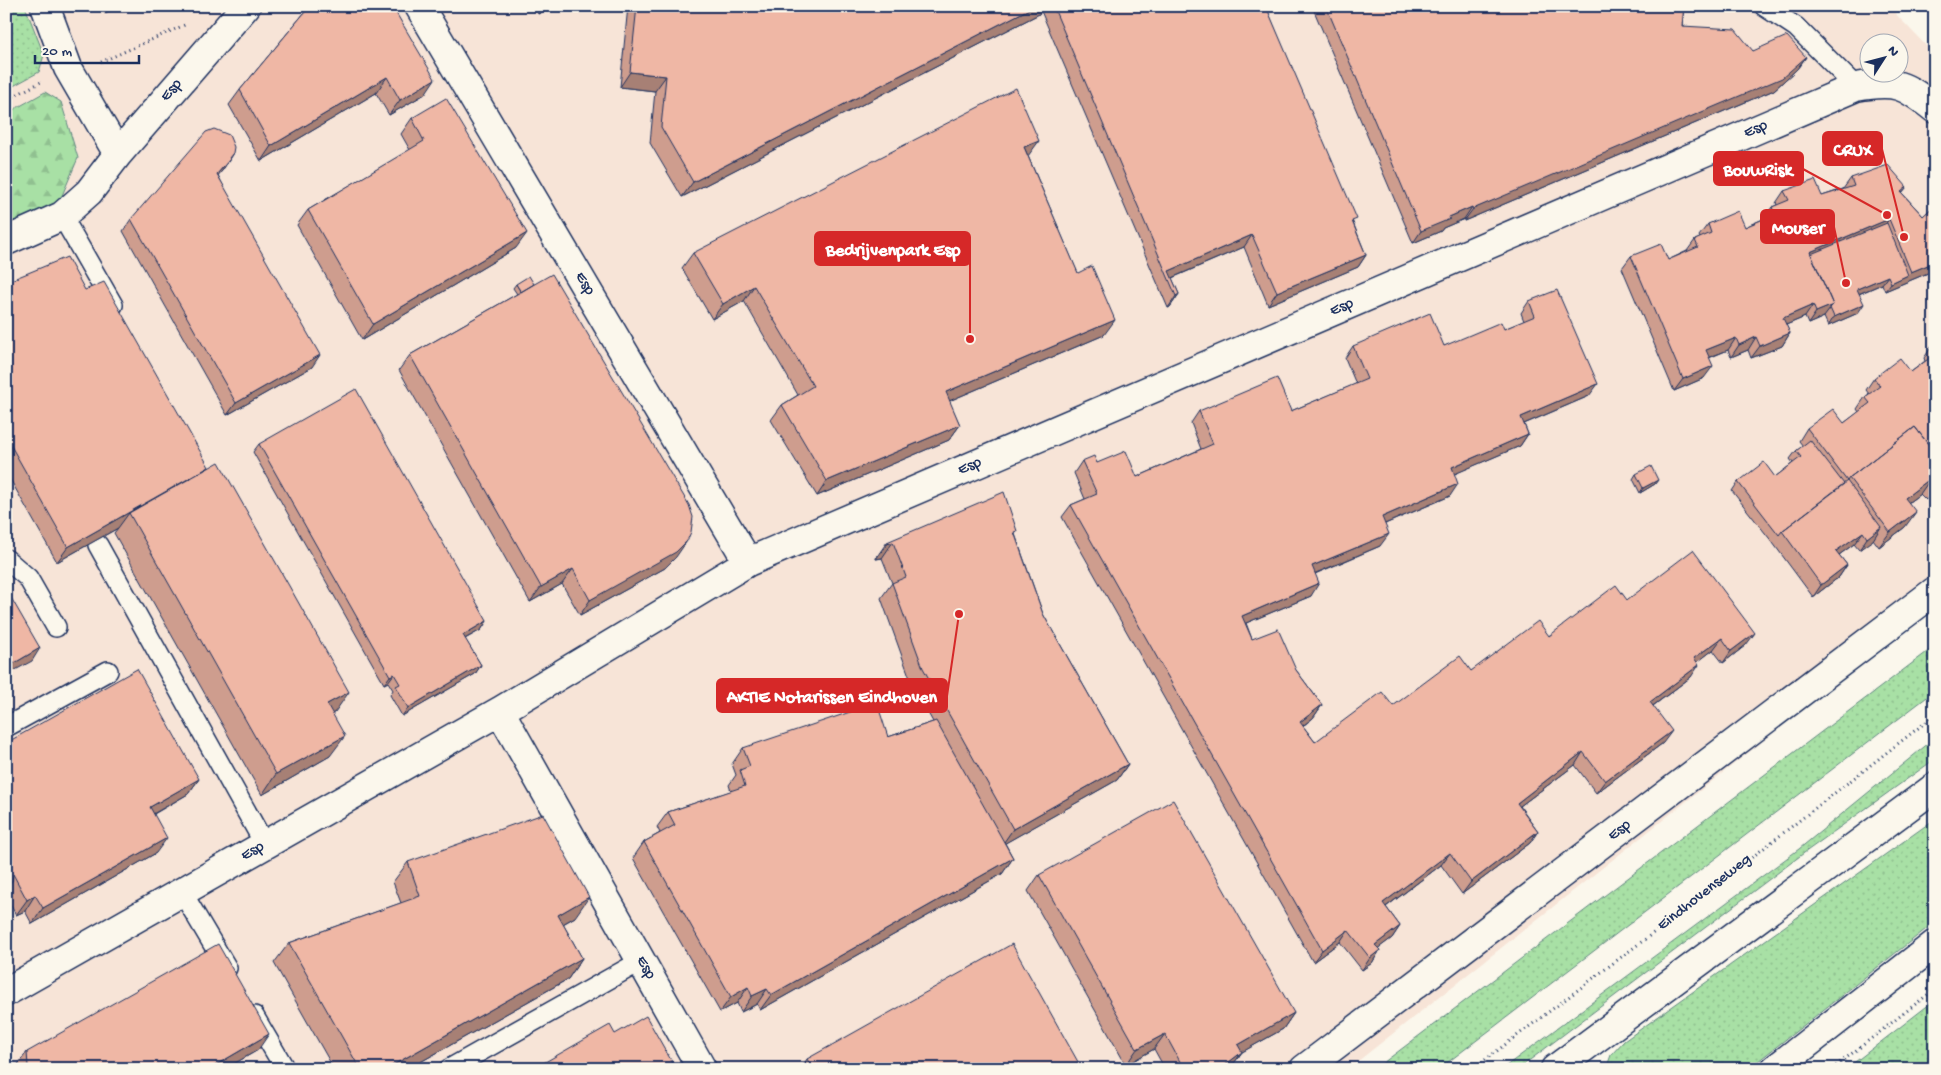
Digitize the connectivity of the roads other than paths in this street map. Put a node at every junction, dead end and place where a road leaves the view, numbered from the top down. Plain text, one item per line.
1 (45, 6) edge
2 (246, 6) edge
3 (419, 6) edge
4 (1764, 6) edge
5 (1856, 87) junction
6 (1935, 109) edge
7 (118, 154) junction
8 (62, 216) junction
9 (6, 241) edge
10 (120, 317) edge
11 (98, 545) edge
12 (6, 559) edge
13 (748, 562) junction
14 (1935, 591) edge
15 (56, 627) dead end
16 (108, 671) dead end
17 (500, 711) junction
18 (6, 727) edge
19 (1935, 787) edge
20 (265, 845) junction
21 (182, 892) junction
22 (1935, 944) edge
23 (641, 961) junction
24 (236, 984) edge
25 (6, 992) edge
26 (246, 1001) edge
27 (1580, 1059) edge
28 (285, 1069) edge
29 (449, 1069) edge
30 (702, 1069) edge
31 (1304, 1069) edge
32 (1555, 1069) edge
33 (1775, 1069) edge

1 - 7 street
2 - 7 street, Esp
3 - 13 street, Esp
4 - 5 lane
5 - 6 street, Esp
5 - 13 street, Esp
7 - 8 street, Esp
8 - 9 street, Esp
8 - 10 lane
11 - 20 lane
12 - 15 lane
13 - 17 street, Esp
14 - 31 street, Esp
16 - 18 lane
17 - 20 street, Esp
17 - 23 street, Esp
19 - 27 street
20 - 21 street, Esp
21 - 24 lane
21 - 25 street, Esp
22 - 33 street
23 - 29 lane
23 - 30 street, Esp
26 - 28 lane
27 - 32 street

